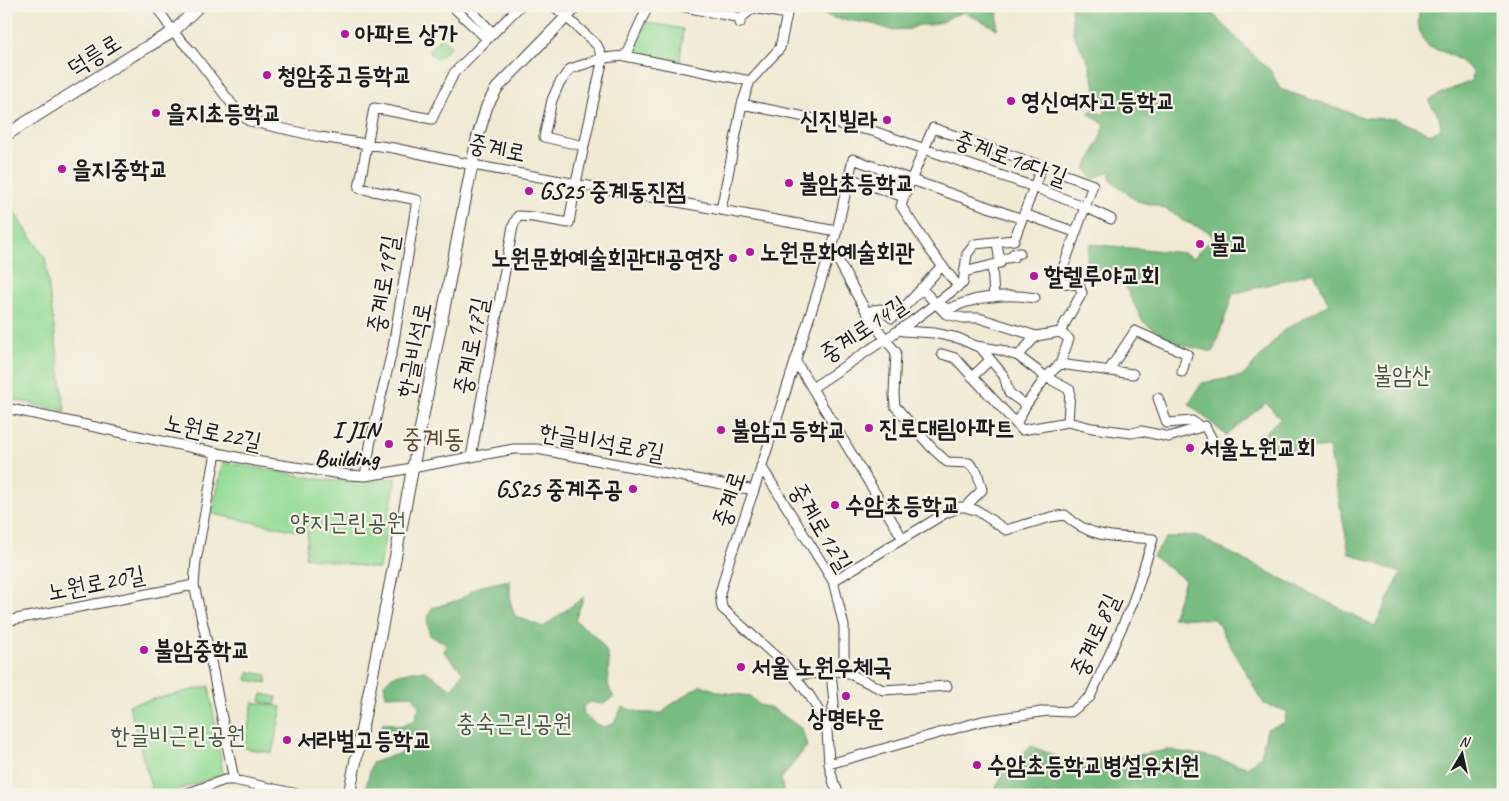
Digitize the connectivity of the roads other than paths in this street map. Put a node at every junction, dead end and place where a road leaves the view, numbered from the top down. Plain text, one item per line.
1 (156, 6) edge
2 (199, 6) edge
3 (452, 6) edge
4 (467, 6) edge
5 (520, 6) edge
6 (554, 6) edge
7 (577, 6) edge
8 (648, 6) edge
9 (680, 6) edge
10 (566, 18) junction
11 (173, 32) junction
12 (490, 36) junction
13 (625, 56) junction
14 (603, 58) junction
15 (750, 81) junction
16 (742, 104) junction
17 (6, 135) edge
18 (533, 135) dead end
19 (544, 137) junction
20 (368, 144) junction
21 (584, 146) junction
22 (924, 148) junction
23 (473, 165) junction
24 (1066, 175) dead end
25 (849, 178) junction
26 (911, 179) junction
27 (576, 183) junction
28 (1034, 186) junction
29 (904, 197) junction
30 (1085, 206) junction
31 (721, 210) junction
32 (1023, 217) junction
33 (1111, 219) dead end
34 (836, 231) junction
35 (1075, 232) junction
36 (997, 242) junction
37 (831, 247) junction
38 (1020, 254) dead end
39 (1000, 259) junction
40 (992, 265) junction
41 (942, 266) junction
42 (964, 272) junction
43 (961, 285) junction
44 (921, 288) junction
45 (994, 297) junction
46 (1034, 298) dead end
47 (966, 301) junction
48 (936, 303) junction
49 (868, 314) junction
50 (900, 329) junction
51 (1060, 332) junction
52 (1036, 336) junction
53 (884, 339) junction
54 (980, 347) junction
55 (942, 354) dead end
56 (1018, 356) junction
57 (795, 360) junction
58 (990, 360) junction
59 (1060, 364) junction
60 (1109, 370) junction
61 (1182, 372) dead end
62 (1133, 374) dead end
63 (972, 377) junction
64 (1046, 377) junction
65 (812, 388) junction
66 (1158, 398) dead end
67 (1026, 404) junction
68 (6, 408) edge
69 (1068, 422) junction
70 (1016, 424) junction
71 (1201, 427) junction
72 (1218, 451) dead end
73 (216, 453) junction
74 (471, 457) junction
75 (761, 466) junction
76 (413, 468) junction
77 (365, 476) junction
78 (754, 490) junction
79 (965, 507) junction
80 (903, 539) junction
81 (833, 580) junction
82 (194, 585) junction
83 (6, 621) edge
84 (831, 671) junction
85 (844, 671) junction
86 (793, 675) junction
87 (947, 686) dead end
88 (827, 731) junction
89 (829, 764) junction
90 (234, 780) junction
91 (183, 795) edge
92 (302, 795) edge
93 (349, 795) edge
94 (840, 795) edge

1 - 11 street, 중계로
2 - 11 main road, 덕릉로
3 - 12 street
4 - 12 street
5 - 12 street
6 - 10 street
7 - 10 main road, 한글비석로
8 - 13 street
9 - 15 street
10 - 14 street
10 - 23 main road, 한글비석로
11 - 17 main road, 덕릉로
11 - 20 street, 중계로
12 - 20 street
13 - 14 street
13 - 15 street
14 - 19 street
14 - 21 street
15 - 16 street
16 - 22 street, 중계로16다길
16 - 31 street
18 - 19 street
19 - 21 street
20 - 23 street, 중계로
20 - 77 street, 중계로19길
21 - 27 street
22 - 26 street
22 - 28 street, 중계로16다길
22 - 28 street
23 - 27 street, 중계로
23 - 76 main road, 한글비석로
24 - 30 street, 중계로16다길
25 - 26 street
25 - 29 street
25 - 34 street
26 - 29 street
26 - 32 street
27 - 31 street, 중계로
27 - 74 street, 중계로17길
28 - 30 street, 중계로16다길
28 - 32 street
29 - 41 street
30 - 33 street, 중계로16다길
30 - 35 street
31 - 34 street, 중계로
32 - 35 street
32 - 36 street
34 - 37 street, 중계로
35 - 51 street
36 - 39 street
36 - 42 street
37 - 49 street
37 - 57 street, 중계로
38 - 39 street
39 - 40 street
40 - 42 street
40 - 45 street
41 - 43 street
41 - 44 street
42 - 43 street
43 - 47 street
43 - 48 street, 중계로14길
44 - 48 street, 중계로14길
44 - 49 street
45 - 46 street
45 - 47 street
47 - 48 street
48 - 50 street, 중계로14길
48 - 52 street
49 - 53 street
50 - 53 street, 중계로14길
50 - 54 street
51 - 52 street
51 - 59 street
52 - 56 street
53 - 65 street, 중계로14길
53 - 79 street
54 - 56 street
54 - 58 street
55 - 63 street
56 - 64 street
57 - 65 street
57 - 75 street, 중계로
58 - 63 street
58 - 67 street
59 - 60 street
59 - 64 street
60 - 61 street
60 - 62 street
63 - 70 street
64 - 67 street
64 - 69 street
65 - 80 street
66 - 71 street
67 - 70 street
68 - 73 street, 노원로22길
69 - 70 street
69 - 71 street
71 - 72 street
73 - 77 street, 노원로22길
73 - 82 street
74 - 76 street, 한글비석로8길
74 - 78 street, 한글비석로8길
75 - 78 street, 중계로
75 - 81 street, 중계로12길
76 - 77 street, 노원로22길
76 - 93 main road, 한글비석로
78 - 86 street, 중계로
79 - 80 street
79 - 89 street, 중계로8길
80 - 81 street
81 - 85 street, 중계로12길
82 - 83 street, 노원로20길
82 - 90 street
84 - 85 street
84 - 86 street
84 - 88 street, 중계로
85 - 87 street
86 - 88 street, 중계로
88 - 89 street, 중계로
89 - 94 street, 중계로
90 - 91 street
90 - 92 street

